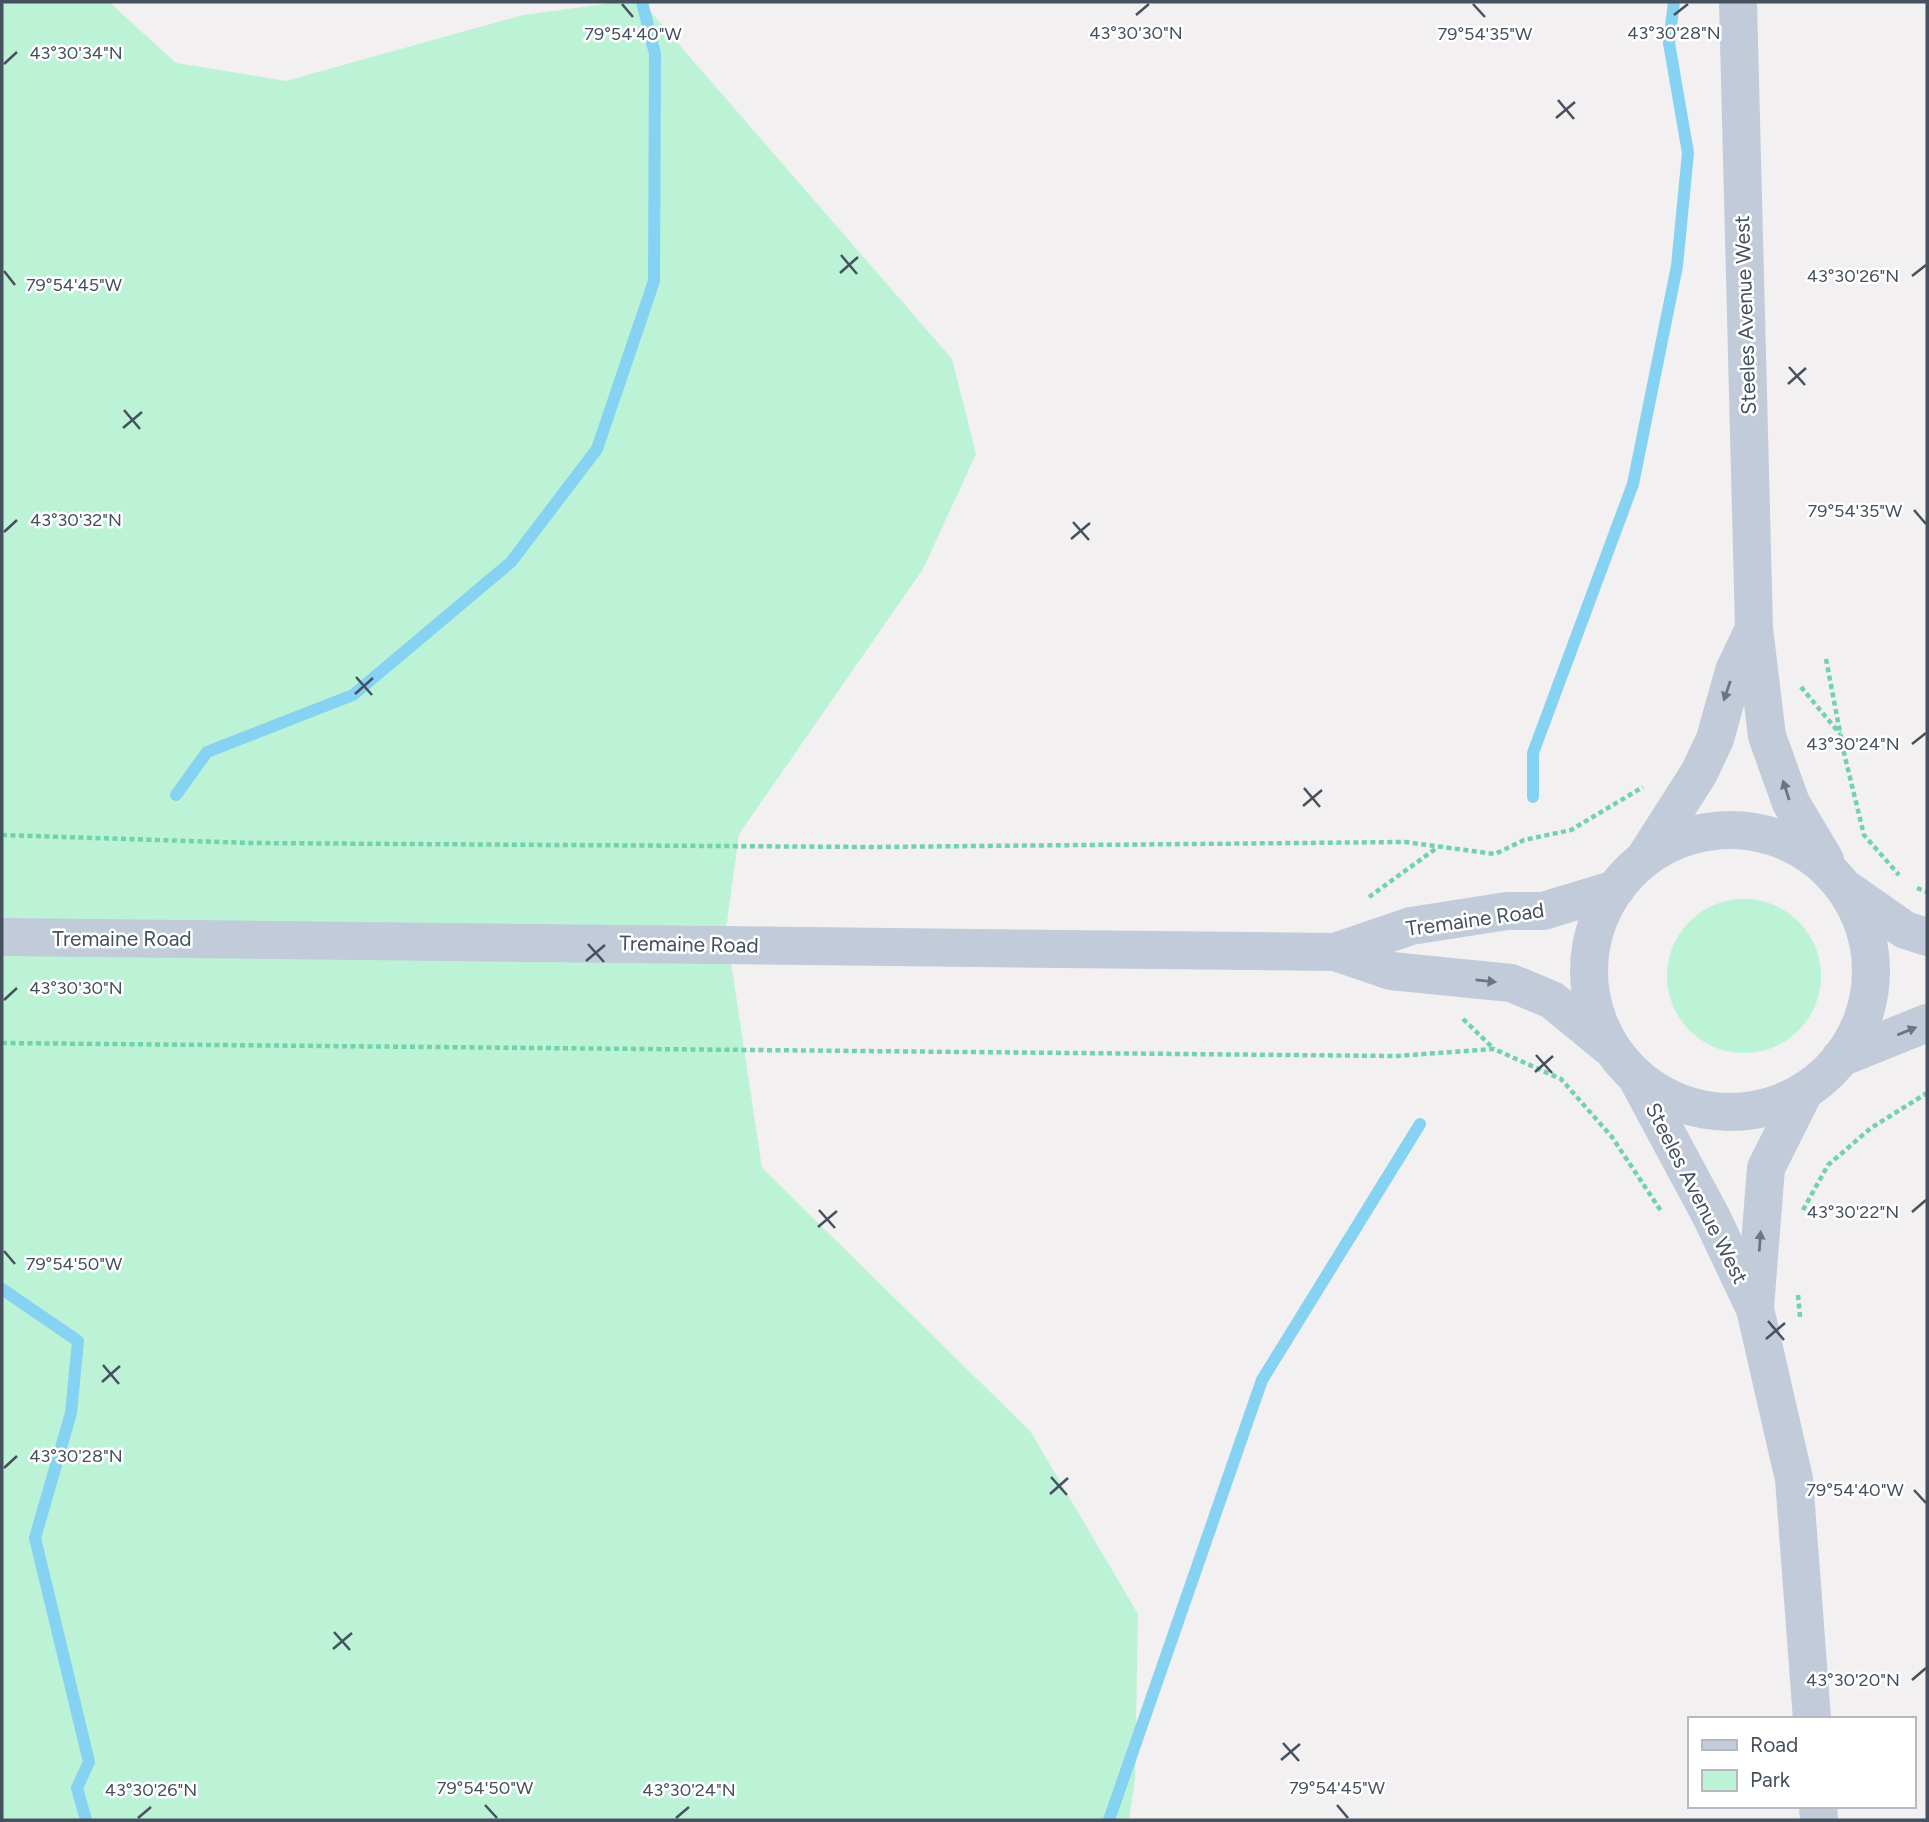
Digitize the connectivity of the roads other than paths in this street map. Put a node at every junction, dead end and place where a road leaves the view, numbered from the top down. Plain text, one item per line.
1 (1738, 2) edge
2 (1754, 629) junction
3 (1644, 860) junction
4 (1837, 878) junction
5 (1616, 889) junction
6 (2, 937) edge
7 (1927, 937) edge
8 (1335, 951) junction
9 (1927, 1023) edge
10 (1840, 1058) junction
11 (1625, 1064) junction
12 (1805, 1090) junction
13 (1755, 1309) junction
14 (1812, 1717) edge

1 - 2 main road, Steeles Avenue West
2 -> 3 main road, Steeles Avenue West
4 -> 2 main road, Steeles Avenue West
3 - 4 main road
3 - 5 main road, Steeles Avenue West
4 - 7 main road
4 - 10 main road, Steeles Avenue West
5 - 8 main road, Tremaine Road
5 - 11 main road, Steeles Avenue West
6 - 8 main road, Tremaine Road
8 -> 11 main road, Tremaine Road
10 -> 9 main road
10 - 12 main road, Tremaine Road
11 - 12 main road, Tremaine Road
11 - 13 main road, Steeles Avenue West
13 -> 12 main road, Steeles Avenue West
13 - 14 main road, Steeles Avenue West

